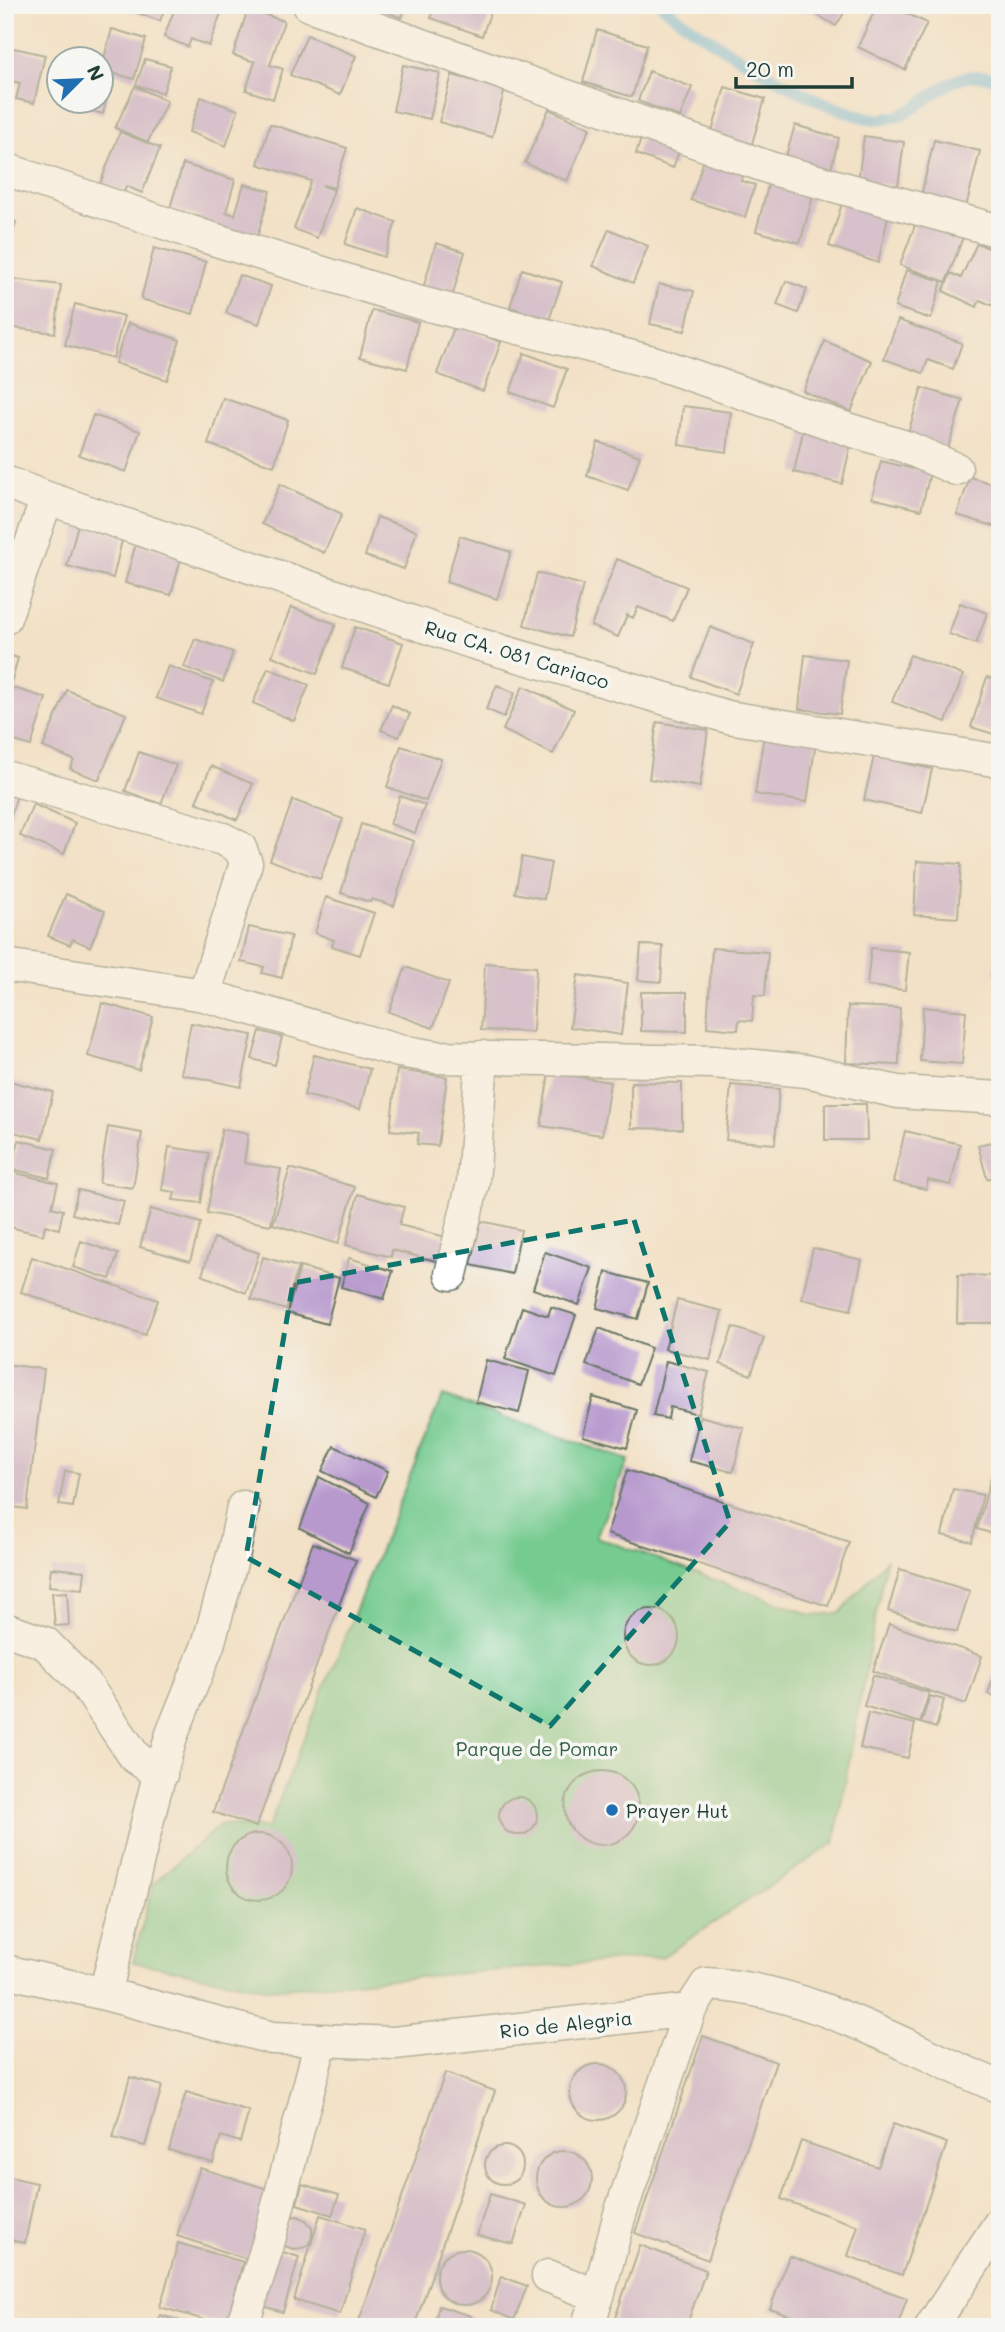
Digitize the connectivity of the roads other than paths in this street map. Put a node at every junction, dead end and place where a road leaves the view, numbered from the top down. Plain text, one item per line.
1 (309, 5) edge
2 (5, 169) edge
3 (1000, 231) edge
4 (956, 469) dead end
5 (5, 482) edge
6 (47, 498) junction
7 (5, 618) edge
8 (1000, 761) edge
9 (5, 777) edge
10 (5, 965) edge
11 (204, 995) junction
12 (482, 1057) junction
13 (1000, 1098) edge
14 (451, 1274) dead end
15 (243, 1507) dead end
16 (5, 1629) edge
17 (161, 1775) junction
18 (5, 1971) edge
19 (105, 1994) junction
20 (690, 2010) junction
21 (321, 2041) junction
22 (1000, 2087) edge
23 (1000, 2223) edge
24 (548, 2276) dead end
25 (598, 2296) junction
26 (242, 2327) edge
27 (587, 2327) edge
28 (931, 2327) edge

1 - 3 street
2 - 4 street
5 - 6 street, Rua CA. 081 Cariaco
6 - 7 street
6 - 8 street, Rua CA. 081 Cariaco
9 - 11 street
10 - 11 street
11 - 12 street
12 - 13 street
12 - 14 street
15 - 17 street
16 - 17 street
17 - 19 street
18 - 19 street, Rio de Alegria
19 - 21 street, Rio de Alegria
20 - 21 street, Rio de Alegria
20 - 22 street
20 - 25 street
21 - 26 street
23 - 28 street
24 - 25 street
25 - 27 street

